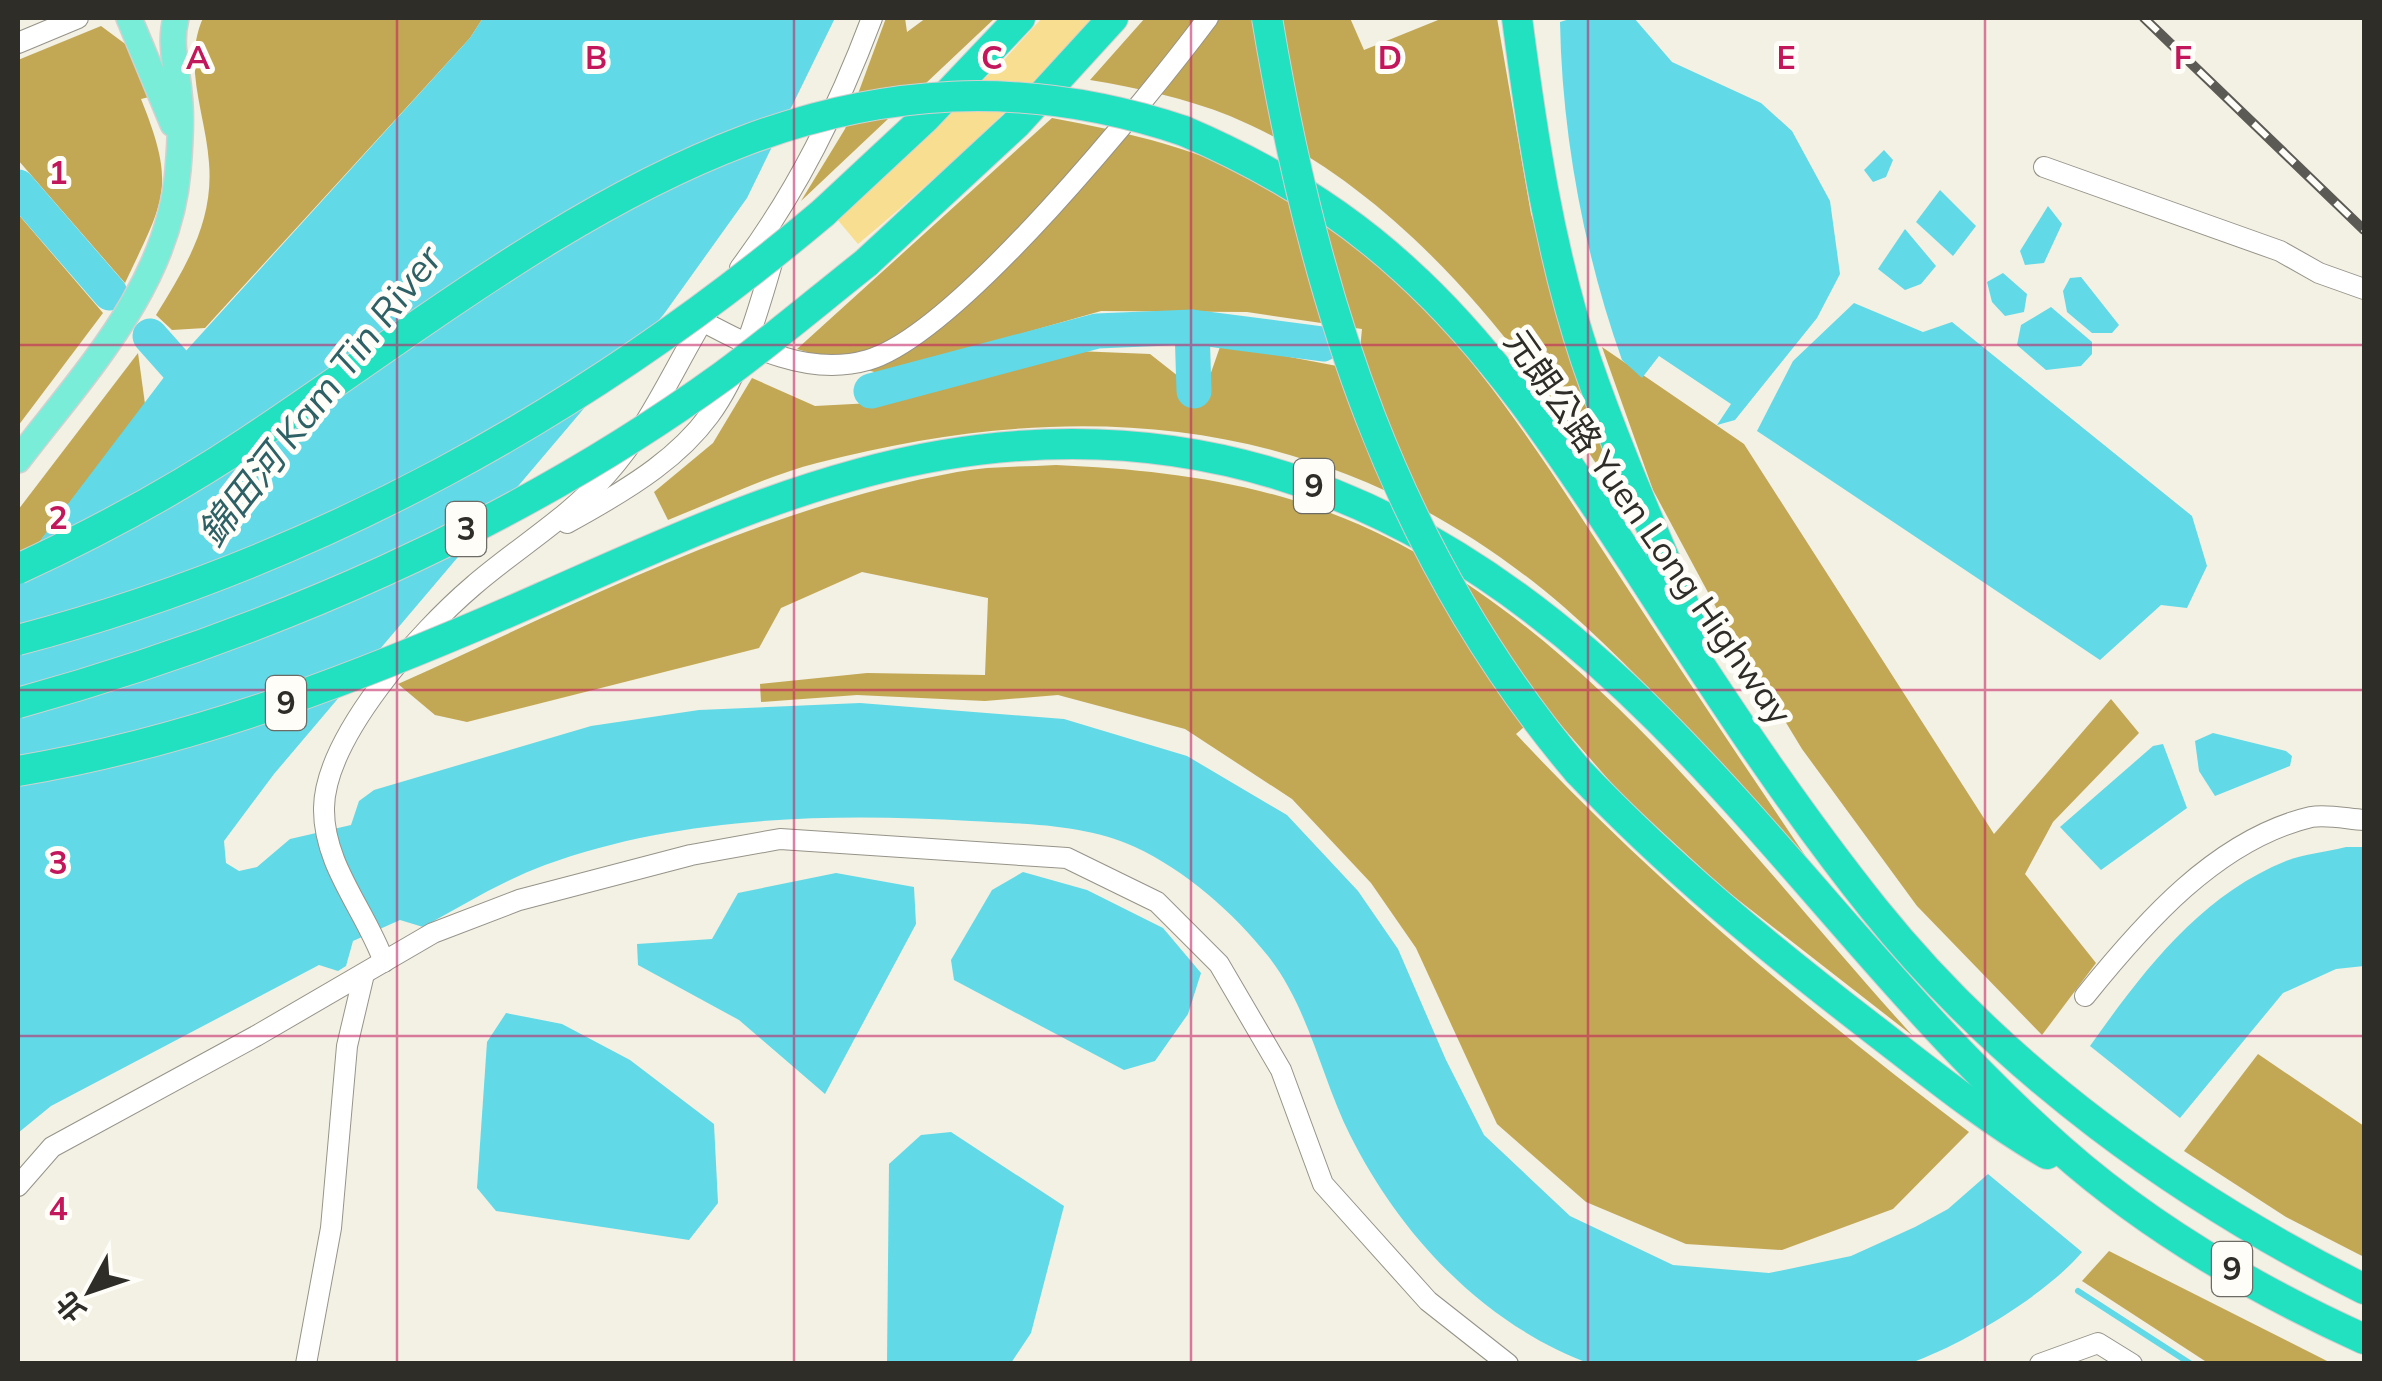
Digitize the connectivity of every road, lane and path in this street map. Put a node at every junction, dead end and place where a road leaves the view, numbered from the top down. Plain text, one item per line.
1 (78, 18) edge
2 (129, 18) edge
3 (156, 18) edge
4 (176, 18) edge
5 (872, 18) edge
6 (1020, 18) edge
7 (1113, 18) edge
8 (1208, 18) edge
9 (1267, 18) edge
10 (1518, 18) edge
11 (18, 43) edge
12 (172, 57) junction
13 (178, 138) junction
14 (2044, 168) dead end
15 (799, 181) junction
16 (2364, 290) edge
17 (702, 321) junction
18 (747, 345) junction
19 (18, 460) edge
20 (514, 553) junction
21 (18, 569) edge
22 (18, 640) edge
23 (18, 703) edge
24 (1724, 703) junction
25 (18, 771) edge
26 (2364, 820) edge
27 (381, 954) junction
28 (364, 974) junction
29 (2086, 996) dead end
30 (18, 1186) edge
31 (2106, 1188) junction
32 (2364, 1289) edge
33 (2364, 1339) edge
34 (306, 1364) edge
35 (1508, 1364) edge
36 (2040, 1364) edge
37 (2132, 1364) edge

1 - 11 street
2 - 13 main road
3 - 12 main road
4 - 12 main road
5 - 15 street
6 - 22 highway, 3, bridge
7 - 23 highway, 3, bridge
8 - 18 street
9 - 31 highway, bridge
10 - 24 highway
12 - 13 main road
13 - 19 main road
14 - 16 street
15 - 17 street
15 - 18 street
17 - 18 street
17 - 20 street
18 - 20 street
20 - 27 street
21 - 24 highway, 元朗公路 Yuen Long Highway / 9, bridge
24 - 32 highway, 元朗公路 Yuen Long Highway / 9
25 - 31 highway, 9, bridge
26 - 29 street
27 - 28 street
27 - 35 street
28 - 30 street
28 - 34 street
31 - 33 highway, 9
36 - 37 street

